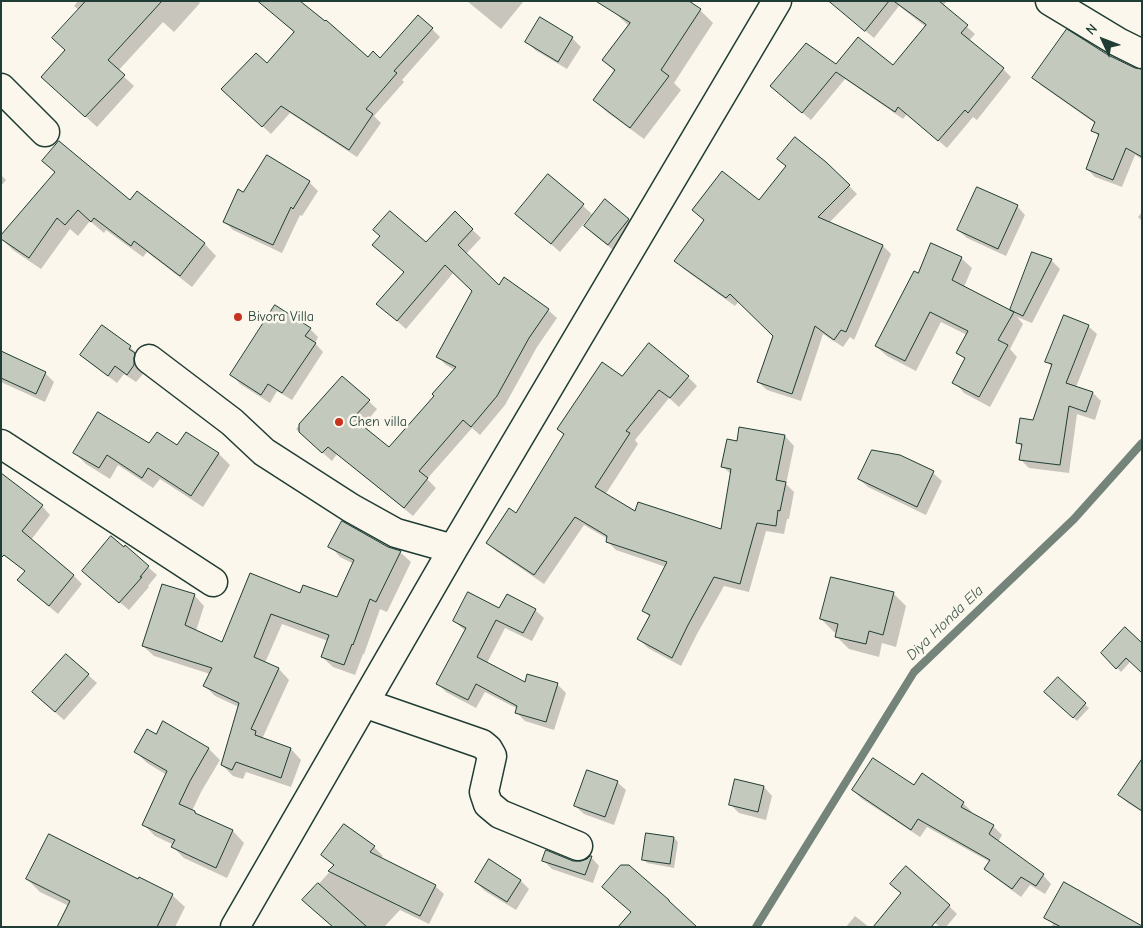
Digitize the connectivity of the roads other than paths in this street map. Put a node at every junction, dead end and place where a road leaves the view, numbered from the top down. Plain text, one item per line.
1 (777, 1) edge
2 (1050, 1) edge
3 (1142, 54) edge
4 (1, 88) edge
5 (45, 132) dead end
6 (149, 359) dead end
7 (1, 444) edge
8 (453, 549) junction
9 (213, 582) dead end
10 (364, 703) junction
11 (578, 846) dead end
12 (235, 927) edge

1 - 8 street
2 - 3 street
4 - 5 street
6 - 8 street
7 - 9 street
8 - 10 street
10 - 11 street
10 - 12 street

